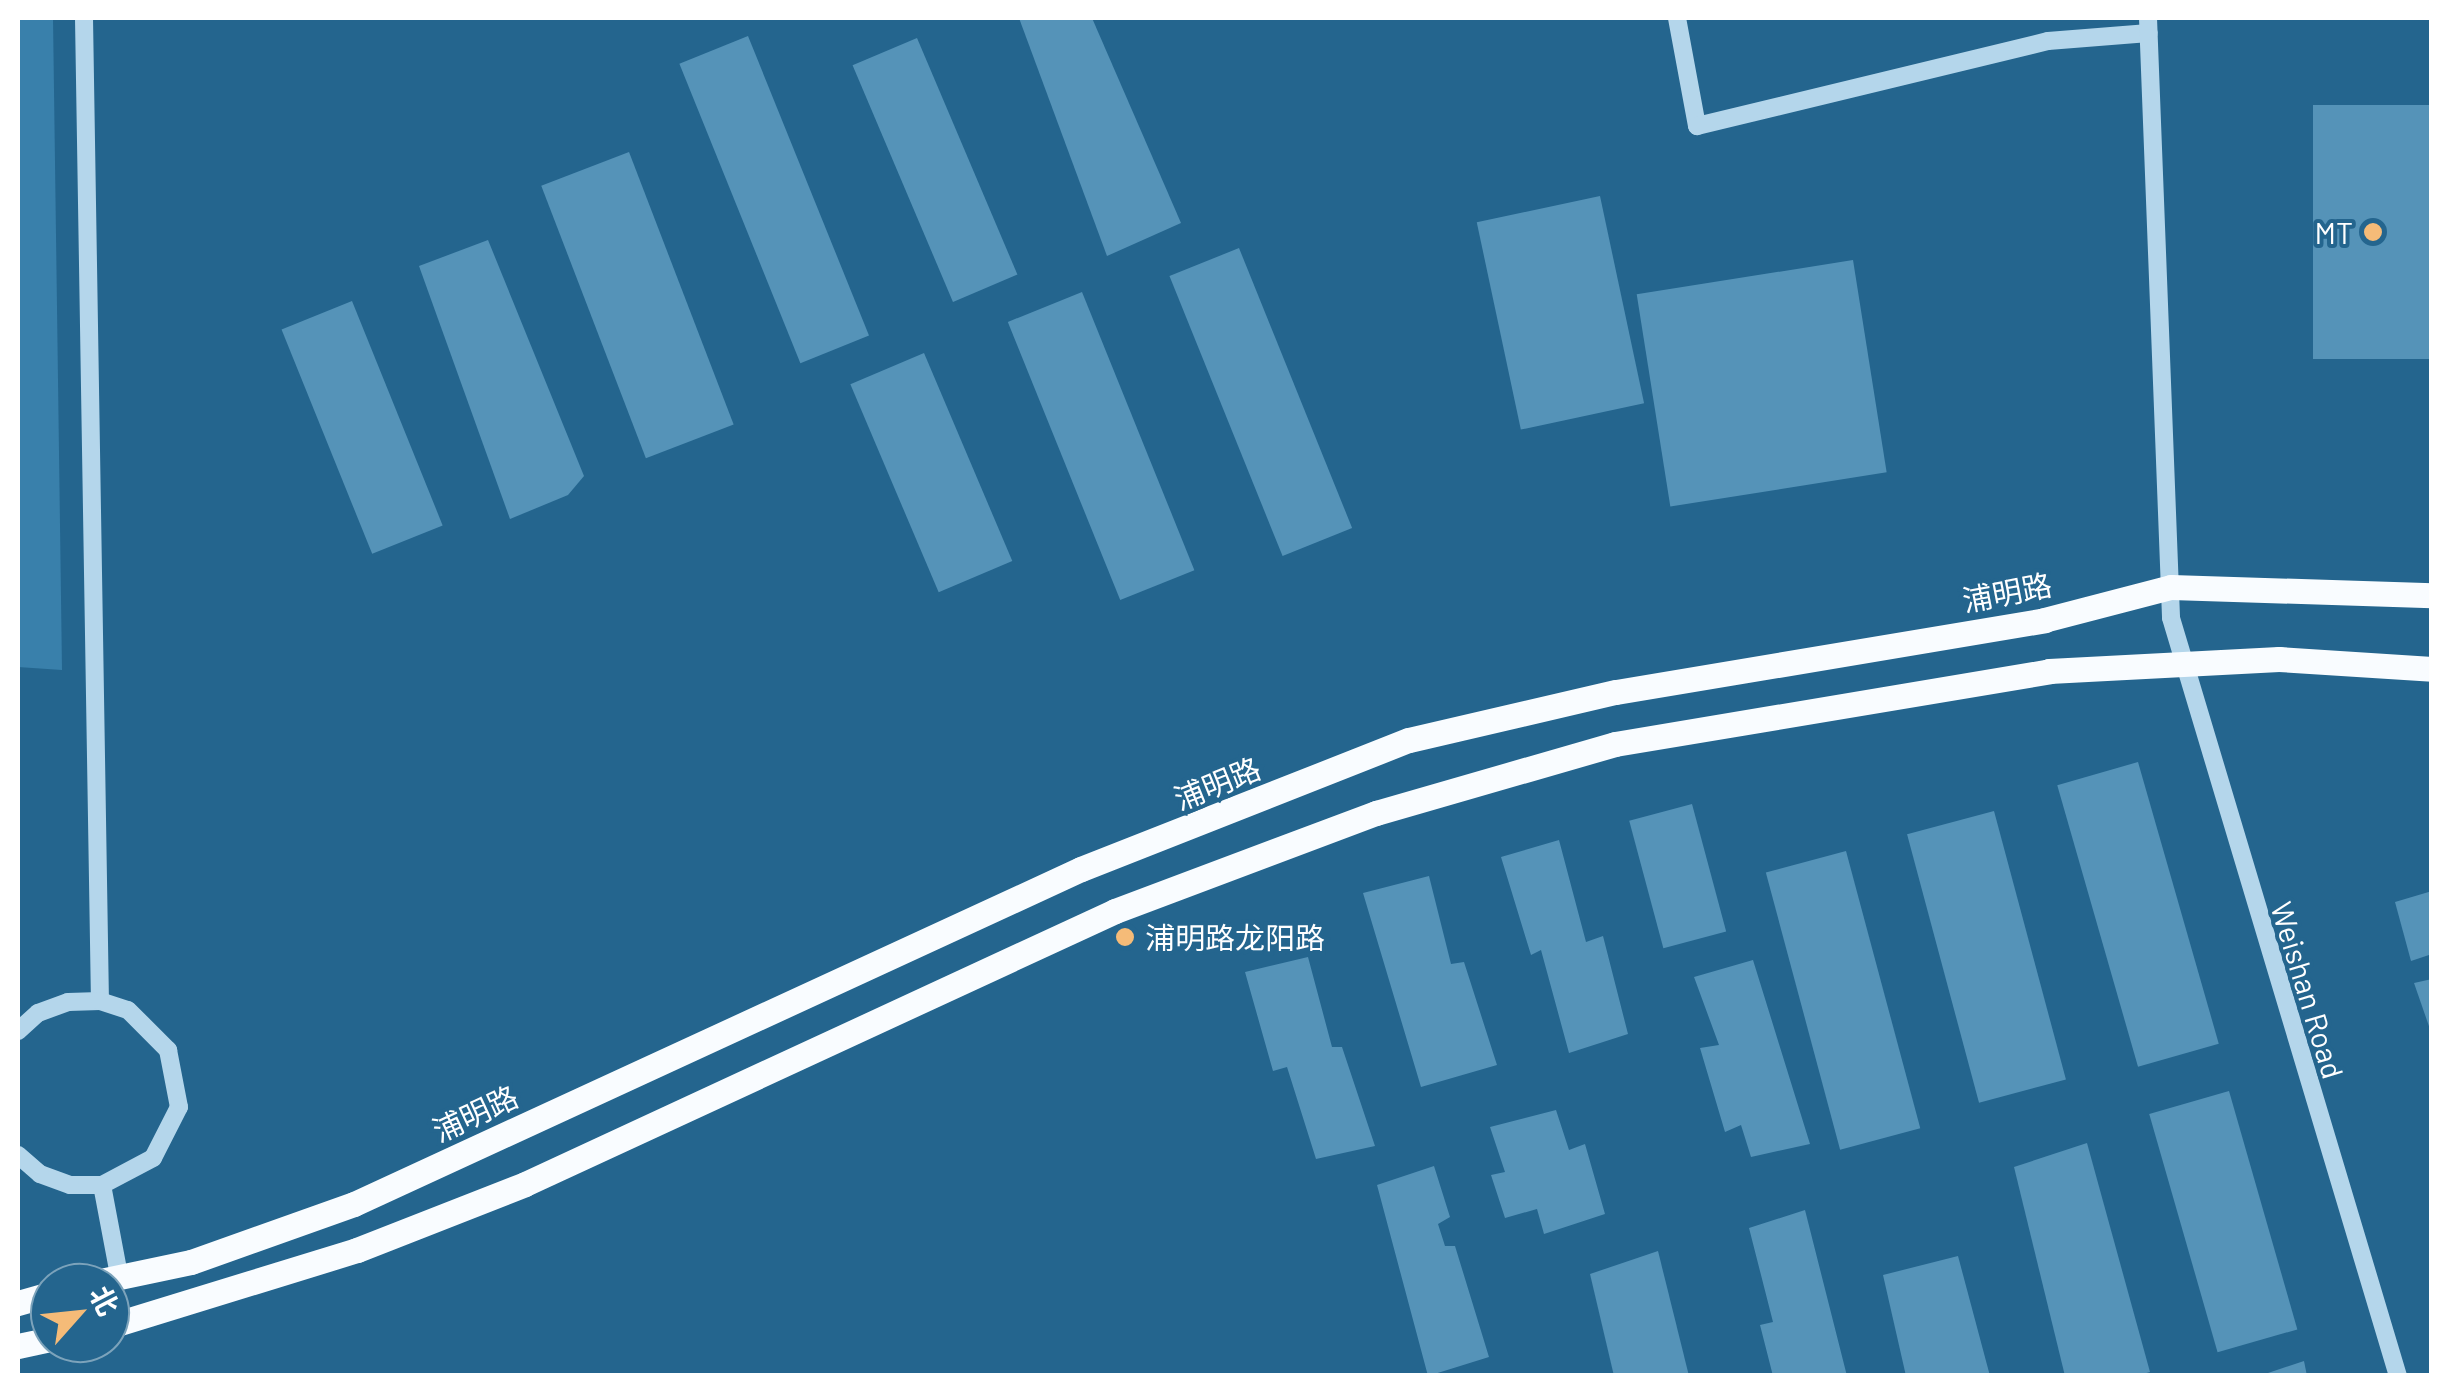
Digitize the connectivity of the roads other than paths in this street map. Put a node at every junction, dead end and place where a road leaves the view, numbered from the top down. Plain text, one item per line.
1 (84, 18) edge
2 (1676, 18) edge
3 (2148, 26) edge
4 (2171, 587) junction
5 (2432, 595) edge
6 (2184, 660) junction
7 (2432, 669) edge
8 (100, 1001) junction
9 (18, 1031) edge
10 (18, 1155) edge
11 (102, 1185) junction
12 (117, 1263) edge
13 (130, 1274) edge
14 (130, 1320) edge
15 (2398, 1376) edge

1 - 8 street
2 - 3 street
3 - 4 street, Weishan Road
4 - 5 main road, 浦明路
4 - 6 street, Weishan Road
4 - 13 main road, 浦明路
6 - 7 main road
6 - 14 main road
6 - 15 street, Weishan Road
8 - 9 street
8 - 11 street
10 - 11 street
11 - 12 street

